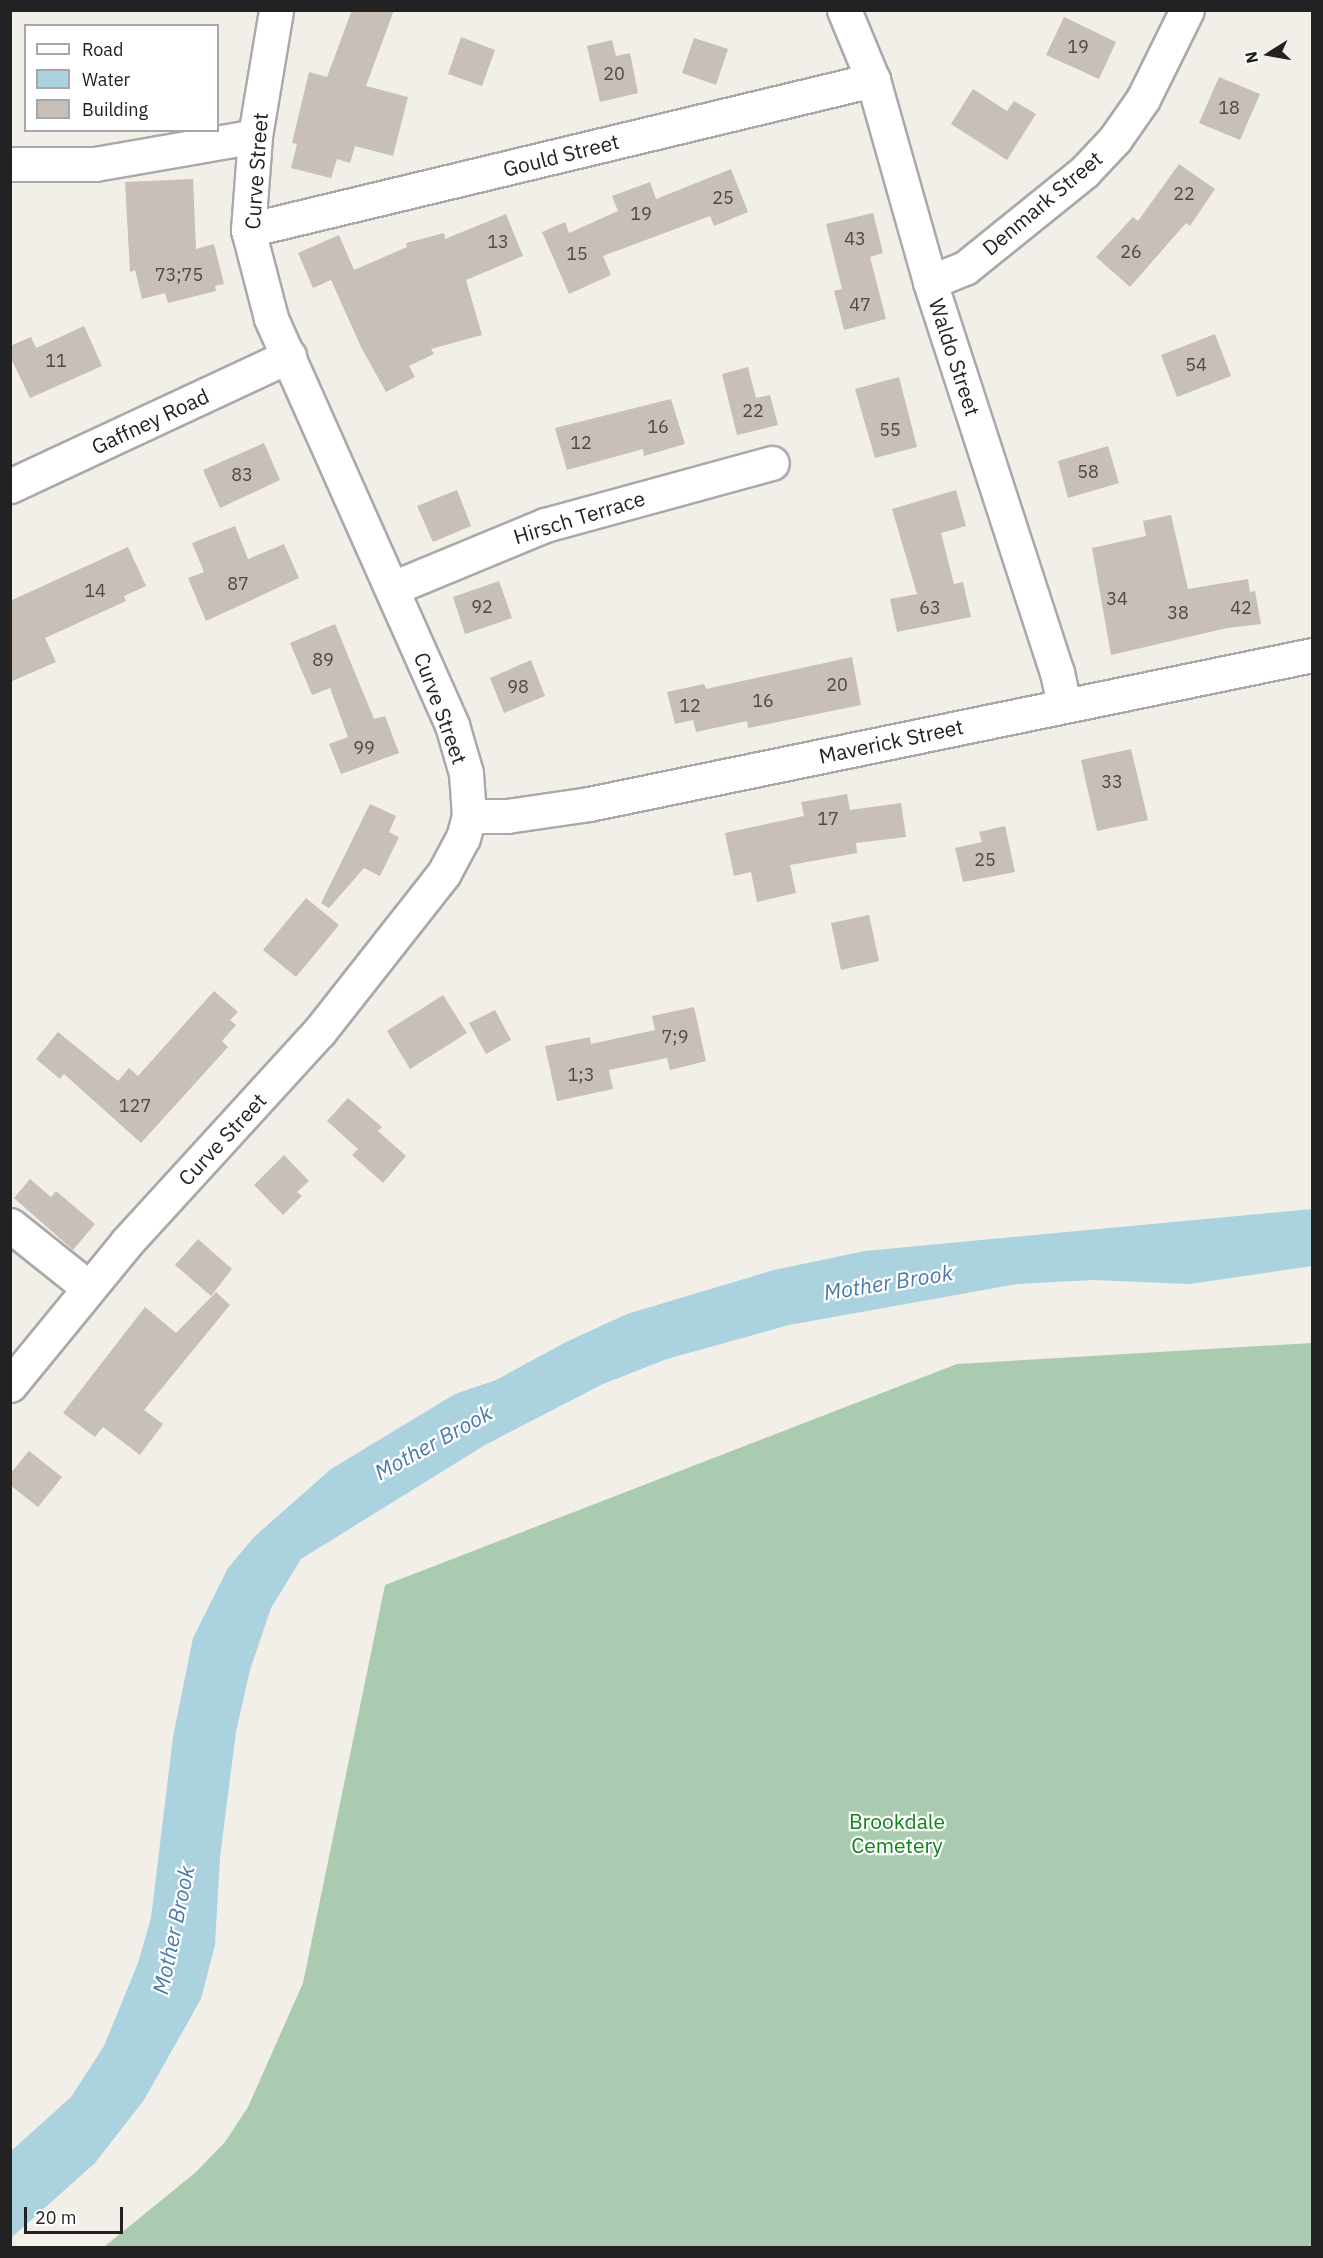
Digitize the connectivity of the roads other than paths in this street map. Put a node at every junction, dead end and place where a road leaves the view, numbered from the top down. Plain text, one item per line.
1 (276, 10) edge
2 (844, 10) edge
3 (1187, 10) edge
4 (873, 80) junction
5 (255, 136) junction
6 (10, 164) edge
7 (248, 230) junction
8 (930, 282) junction
9 (290, 356) junction
10 (772, 463) dead end
11 (10, 486) edge
12 (393, 588) junction
13 (1312, 655) edge
14 (1064, 705) junction
15 (469, 816) junction
16 (10, 1226) edge
17 (89, 1288) junction
18 (10, 1385) edge

1 - 5 street, Curve Street
2 - 4 street, Waldo Street
3 - 8 street, Denmark Street
4 - 7 street, Gould Street
4 - 8 street, Waldo Street
5 - 6 street
5 - 7 street, Curve Street
7 - 9 street, Curve Street
8 - 14 street, Waldo Street
9 - 11 street, Gaffney Road
9 - 12 street, Curve Street
10 - 12 street, Hirsch Terrace
12 - 15 street, Curve Street
13 - 14 street, Maverick Street
14 - 15 street, Maverick Street
15 - 17 street, Curve Street
16 - 17 street
17 - 18 street, Curve Street

